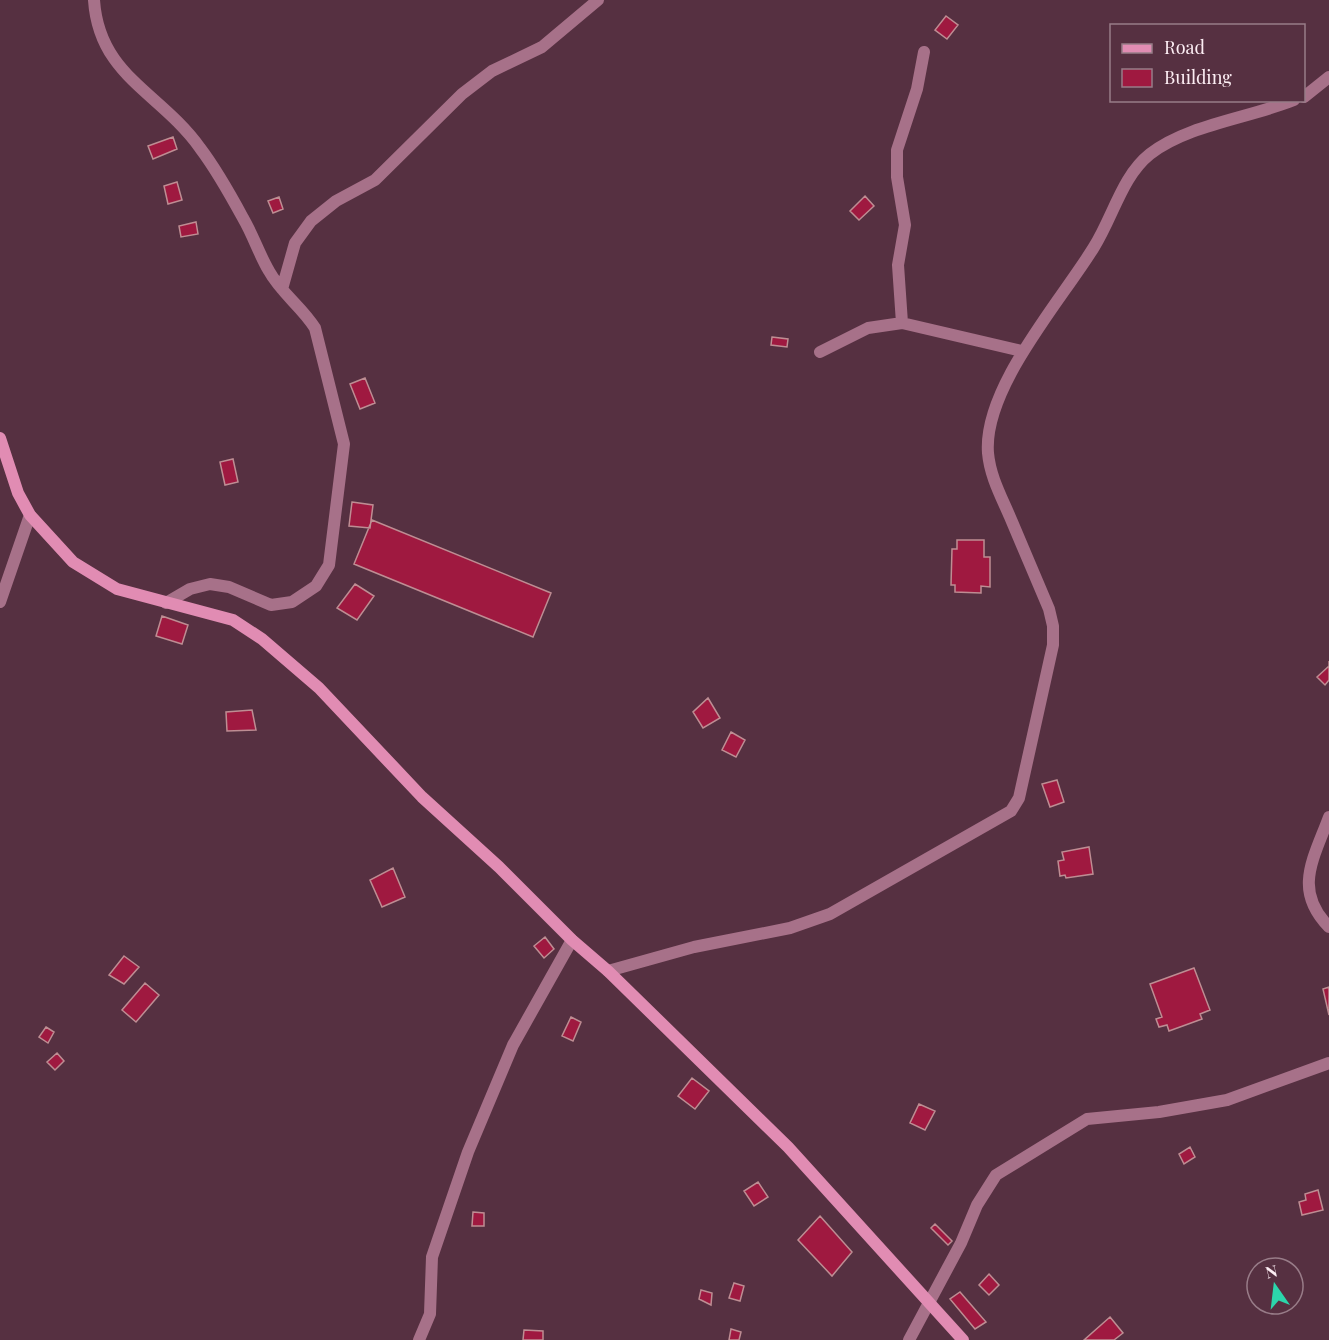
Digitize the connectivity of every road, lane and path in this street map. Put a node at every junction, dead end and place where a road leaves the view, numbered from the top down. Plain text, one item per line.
1 (94, 0) edge
2 (598, 0) edge
3 (924, 52) dead end
4 (1329, 77) edge
5 (1305, 96) edge
6 (1289, 102) edge
7 (282, 289) junction
8 (902, 323) junction
9 (1022, 351) junction
10 (820, 352) dead end
11 (0, 438) edge
12 (30, 515) junction
13 (0, 602) edge
14 (166, 603) junction
15 (1329, 817) edge
16 (1329, 927) edge
17 (572, 940) junction
18 (608, 971) junction
19 (1329, 1063) edge
20 (930, 1303) junction
21 (419, 1340) edge
22 (909, 1340) edge
23 (963, 1340) edge

1 - 7 street
2 - 7 street
3 - 8 street
4 - 5 street
6 - 9 street
7 - 14 street
8 - 9 street
8 - 10 street
9 - 18 street
11 - 12 street
12 - 13 street
12 - 14 street
14 - 17 street
15 - 16 street
17 - 18 street
17 - 21 street
18 - 20 street
19 - 20 street
20 - 22 street
20 - 23 street

